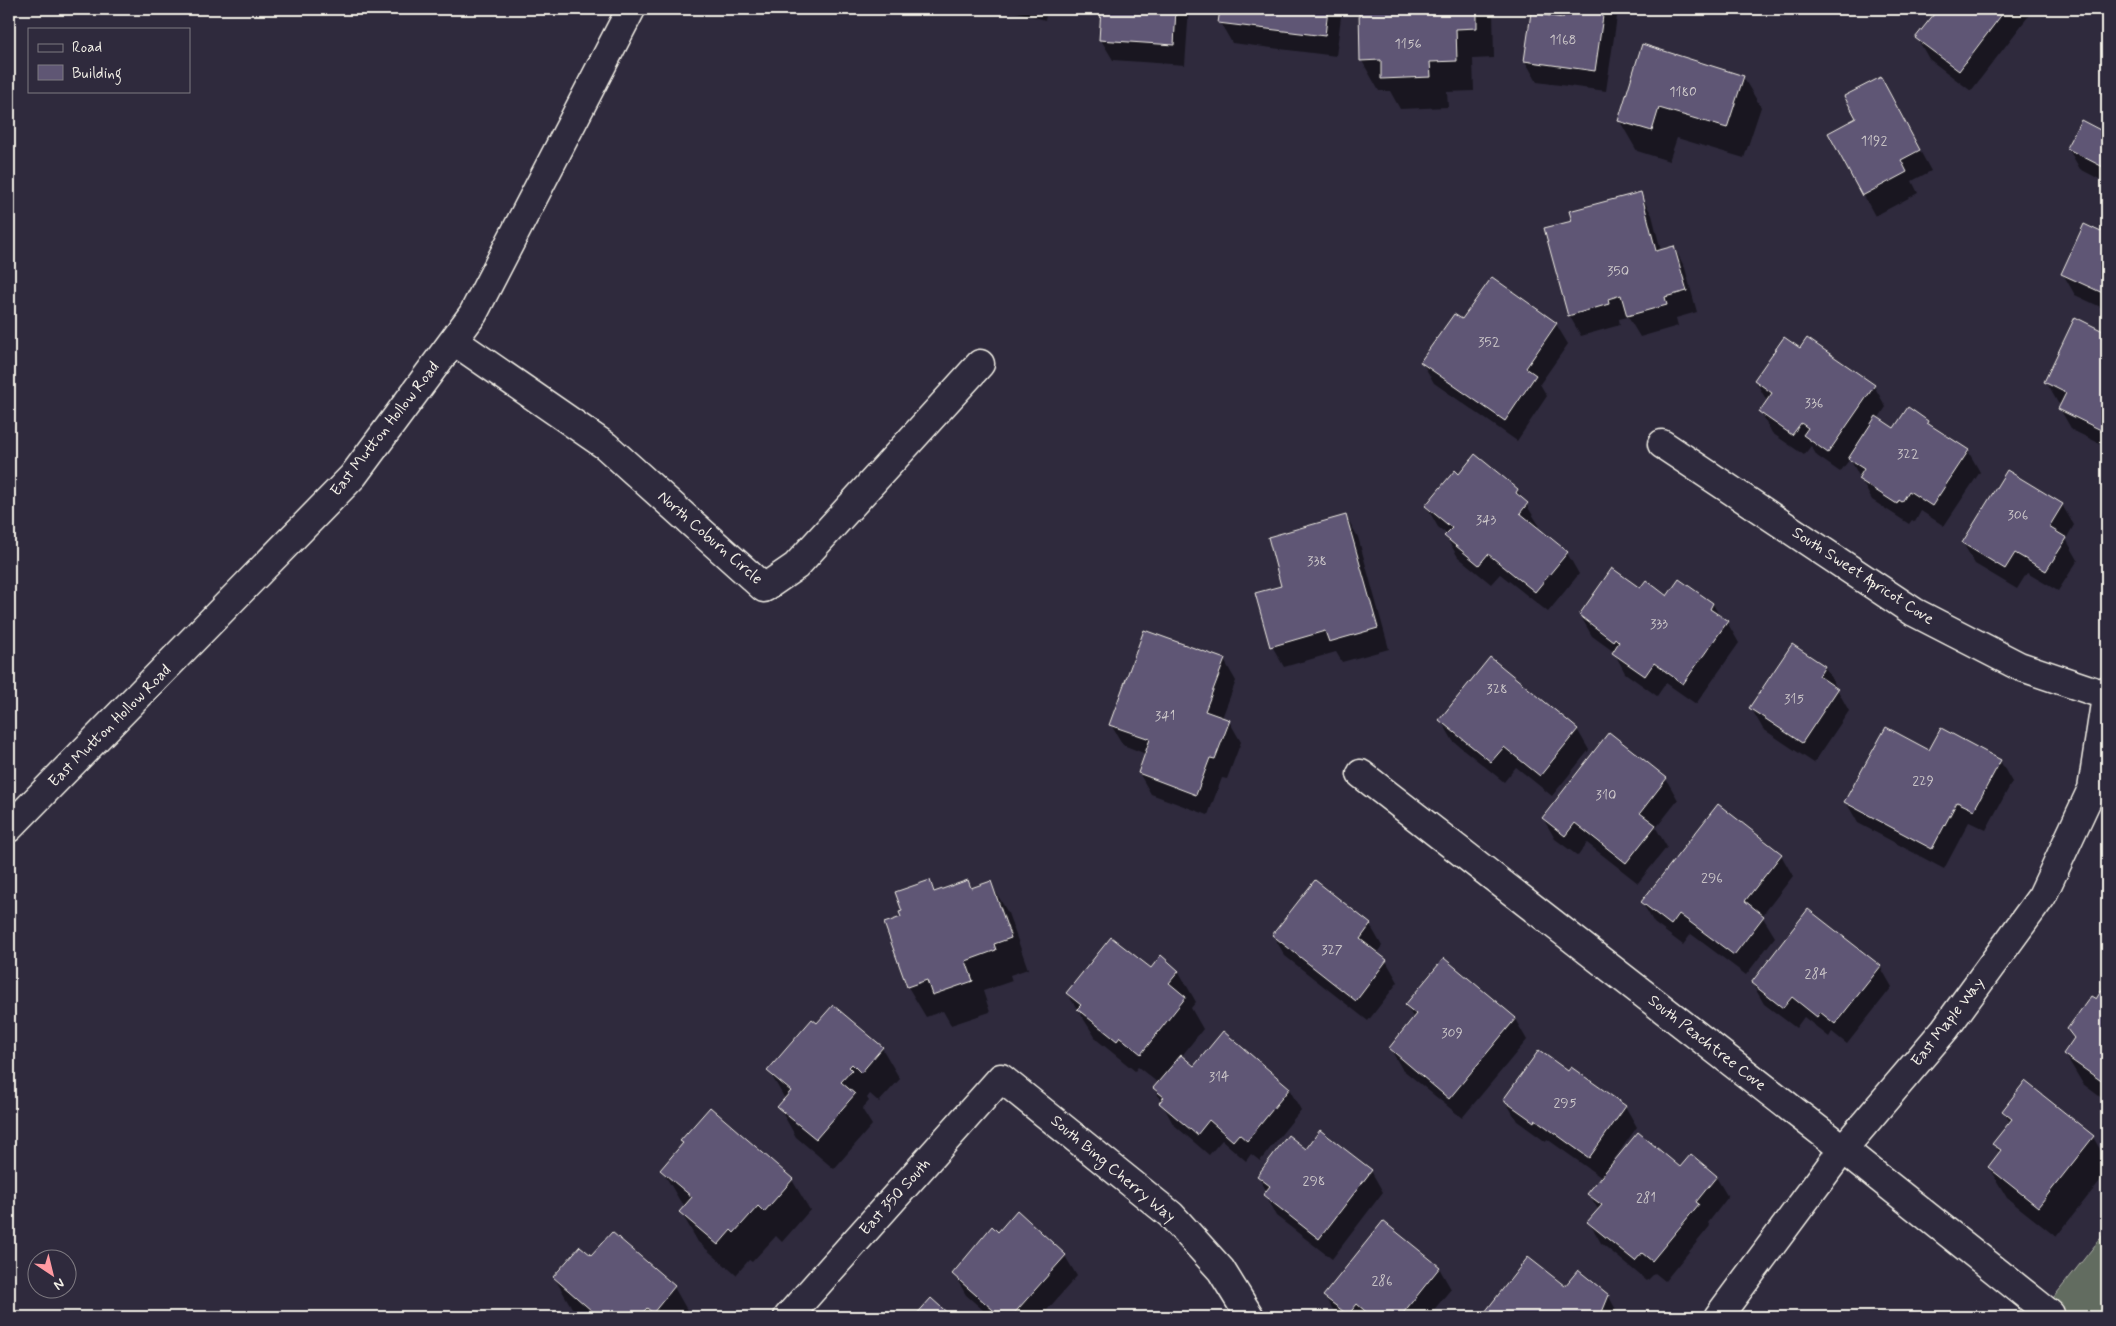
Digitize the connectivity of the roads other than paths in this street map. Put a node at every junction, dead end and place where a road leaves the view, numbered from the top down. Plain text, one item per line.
1 (631, 9) edge
2 (454, 341) junction
3 (980, 364) dead end
4 (1662, 444) dead end
5 (2106, 692) edge
6 (1361, 774) dead end
7 (9, 828) edge
8 (1001, 1078) joint
9 (1843, 1149) junction
10 (2050, 1314) dead end
11 (788, 1317) edge
12 (1250, 1317) edge
13 (1718, 1317) edge

1 - 2 street, East Mutton Hollow Road
2 - 3 street, North Coburn Circle
2 - 7 street, East Mutton Hollow Road
4 - 5 street, South Sweet Apricot Cove
5 - 9 street, East Maple Way
6 - 9 street, South Peachtree Cove
8 - 11 street, East 350 South
8 - 12 street, South Bing Cherry Way
9 - 10 street, South Peachtree Cove
9 - 13 street, East Maple Way

